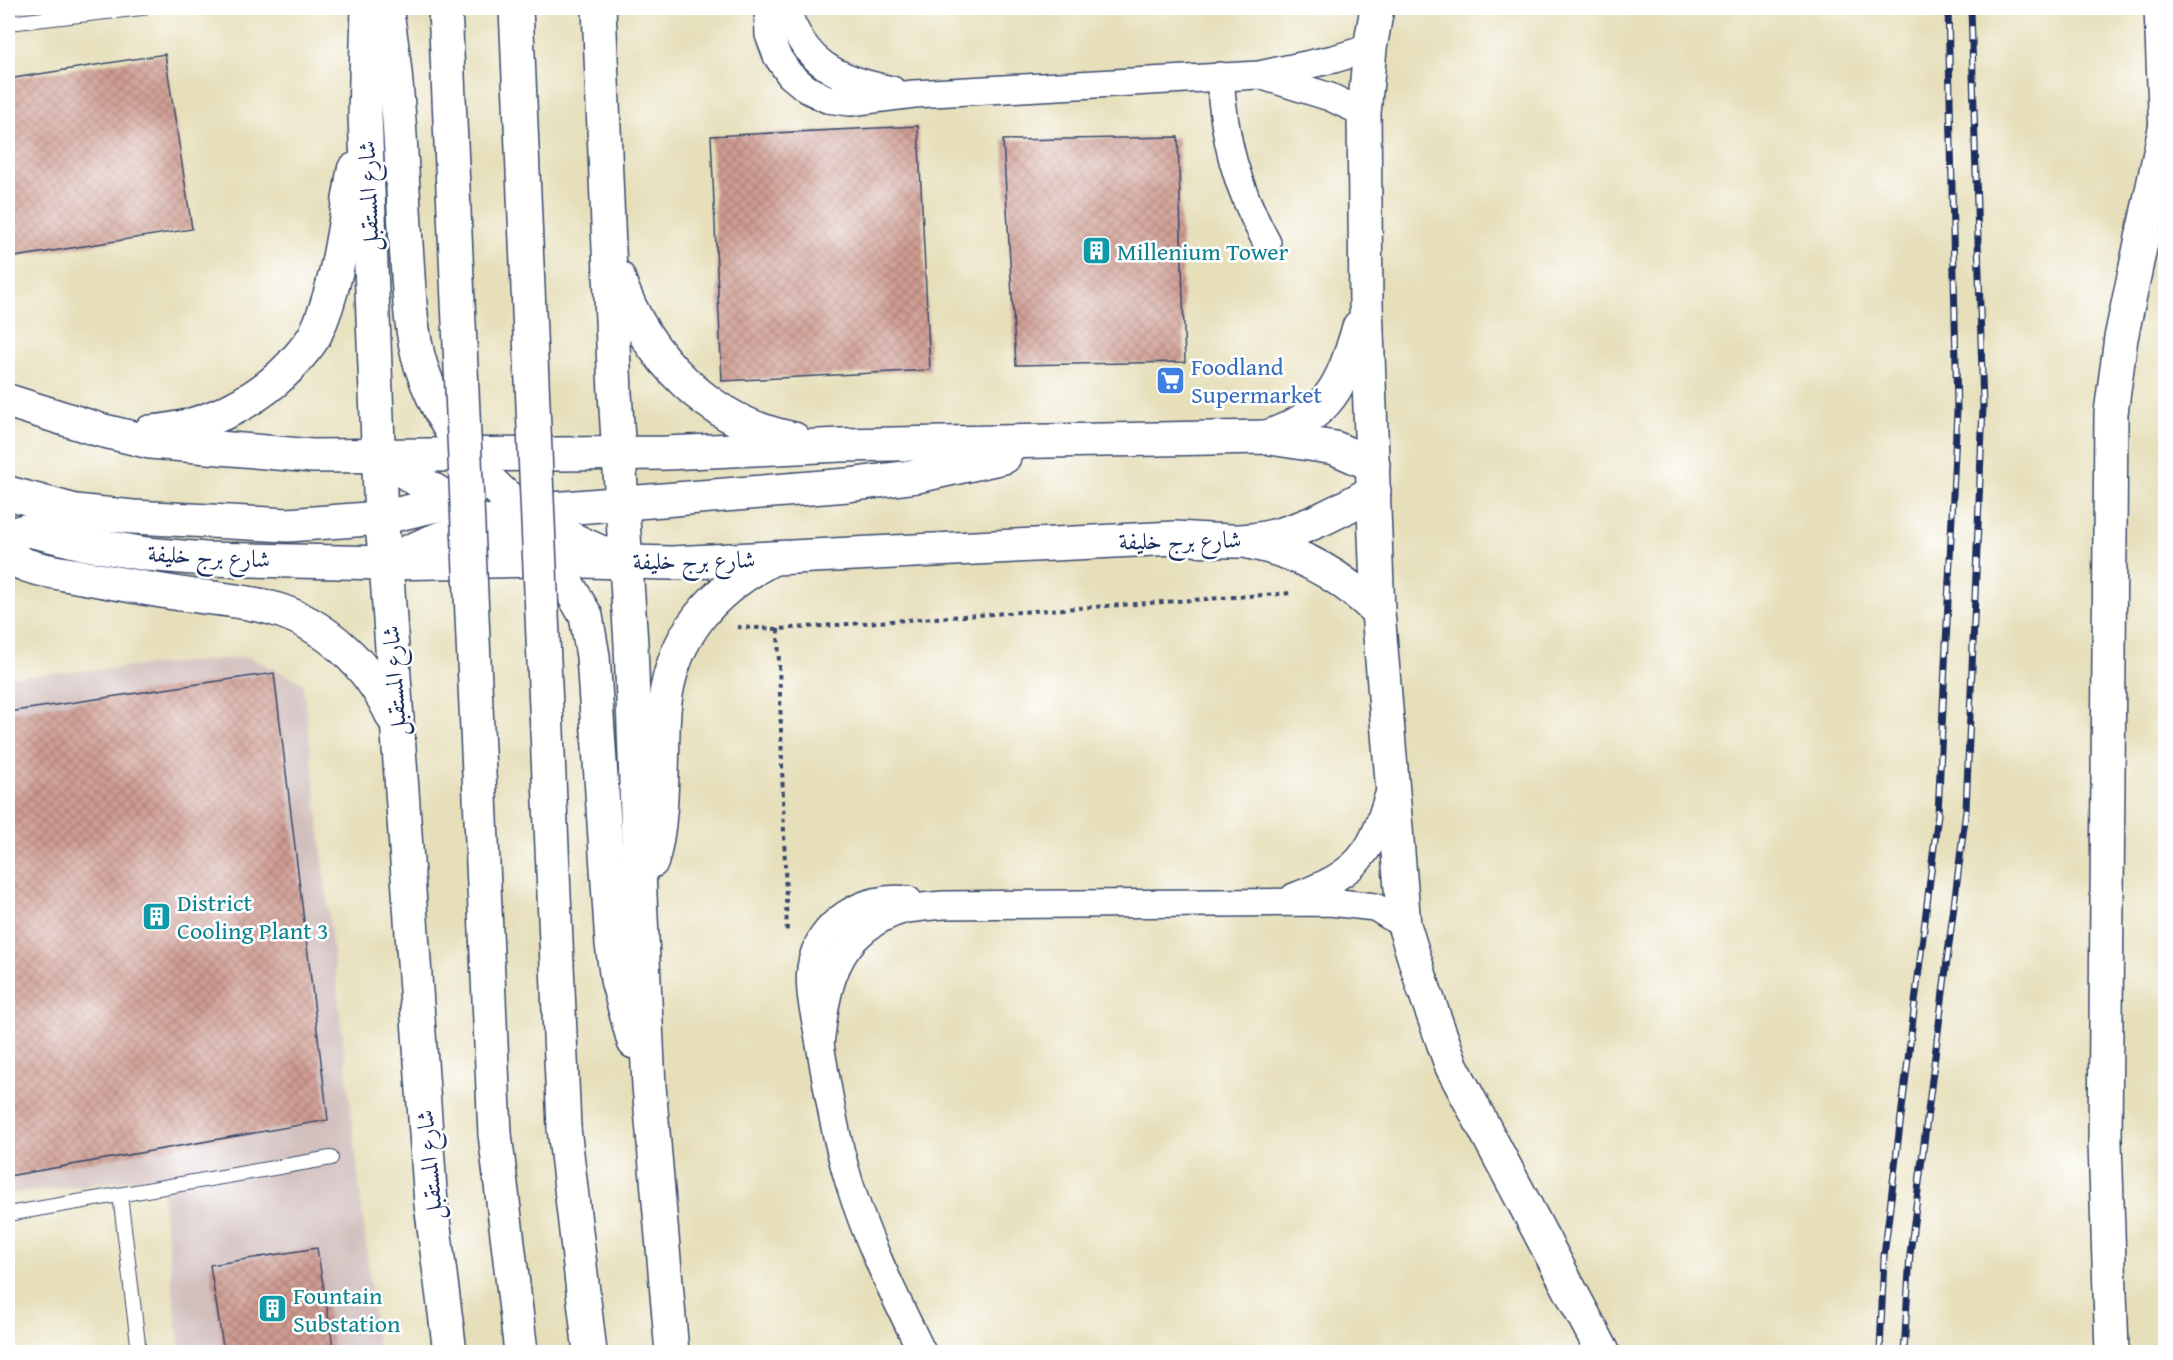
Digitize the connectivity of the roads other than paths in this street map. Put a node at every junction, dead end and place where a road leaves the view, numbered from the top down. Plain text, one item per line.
1 (142, 8) edge
2 (368, 8) edge
3 (386, 8) edge
4 (445, 8) edge
5 (516, 8) edge
6 (599, 8) edge
7 (768, 8) edge
8 (786, 8) edge
9 (1377, 8) edge
10 (2161, 8) edge
11 (8, 23) edge
12 (1370, 48) junction
13 (1259, 75) junction
14 (1220, 76) junction
15 (914, 94) junction
16 (1364, 113) junction
17 (365, 115) junction
18 (2165, 129) edge
19 (2166, 135) edge
20 (608, 235) junction
21 (1267, 243) dead end
22 (1366, 305) junction
23 (8, 401) edge
24 (100, 430) junction
25 (1265, 437) junction
26 (1073, 442) junction
27 (841, 445) junction
28 (619, 454) junction
29 (379, 456) junction
30 (468, 456) junction
31 (1373, 478) junction
32 (501, 492) junction
33 (8, 494) edge
34 (451, 501) junction
35 (623, 502) junction
36 (528, 511) junction
37 (381, 518) junction
38 (481, 523) junction
39 (8, 535) edge
40 (1241, 541) junction
41 (8, 556) edge
42 (772, 559) junction
43 (538, 560) junction
44 (626, 562) junction
45 (386, 563) junction
46 (1378, 612) junction
47 (397, 726) junction
48 (1392, 786) junction
49 (640, 896) junction
50 (1282, 901) junction
51 (1404, 925) junction
52 (649, 1086) junction
53 (331, 1158) dead end
54 (120, 1195) junction
55 (8, 1214) edge
56 (139, 1353) edge
57 (450, 1353) edge
58 (521, 1353) edge
59 (590, 1353) edge
60 (672, 1353) edge
61 (922, 1353) edge
62 (1603, 1353) edge
63 (2112, 1353) edge

1 - 11 lane
2 - 17 main road, شارع المستقبل
3 - 30 main road
4 - 58 main road, bridge
5 - 59 main road, bridge
6 - 20 main road
7 - 15 street
8 - 15 street
9 - 12 main road
10 - 18 main road
12 - 13 street
12 - 16 main road
13 - 14 street
13 - 16 street
14 - 15 street
14 - 21 street
16 - 22 main road
17 - 24 main road
17 - 29 main road, شارع المستقبل
18 - 19 main road
18 - 63 main road
20 - 27 main road
20 - 28 main road
22 - 25 main road
22 - 31 main road
23 - 24 main road
24 - 29 main road
25 - 26 main road
25 - 31 main road
26 - 27 main road
26 - 35 main road
27 - 28 main road
28 - 30 main road
28 - 32 main road
28 - 35 main road
29 - 30 main road
29 - 34 main road
29 - 37 main road, شارع المستقبل
30 - 32 main road
31 - 40 main road, شارع برج خليفة
31 - 46 main road
32 - 34 main road
32 - 36 main road
33 - 37 main road
34 - 37 main road
34 - 38 main road
35 - 36 main road
35 - 44 main road
36 - 38 main road
36 - 44 main road
37 - 45 main road, شارع المستقبل
38 - 43 main road
38 - 45 main road
39 - 45 main road, شارع برج خليفة
40 - 42 main road, شارع برج خليفة
40 - 46 main road
41 - 47 main road
42 - 44 main road, شارع برج خليفة
42 - 49 main road
43 - 44 main road, شارع برج خليفة
43 - 45 main road, شارع برج خليفة
43 - 52 main road
44 - 49 main road
45 - 47 main road, شارع المستقبل
46 - 48 main road
47 - 57 main road, شارع المستقبل
48 - 50 street
48 - 51 main road
49 - 52 main road
50 - 51 street
50 - 61 street
51 - 62 main road
52 - 60 main road
53 - 54 lane
54 - 55 lane
54 - 56 lane

